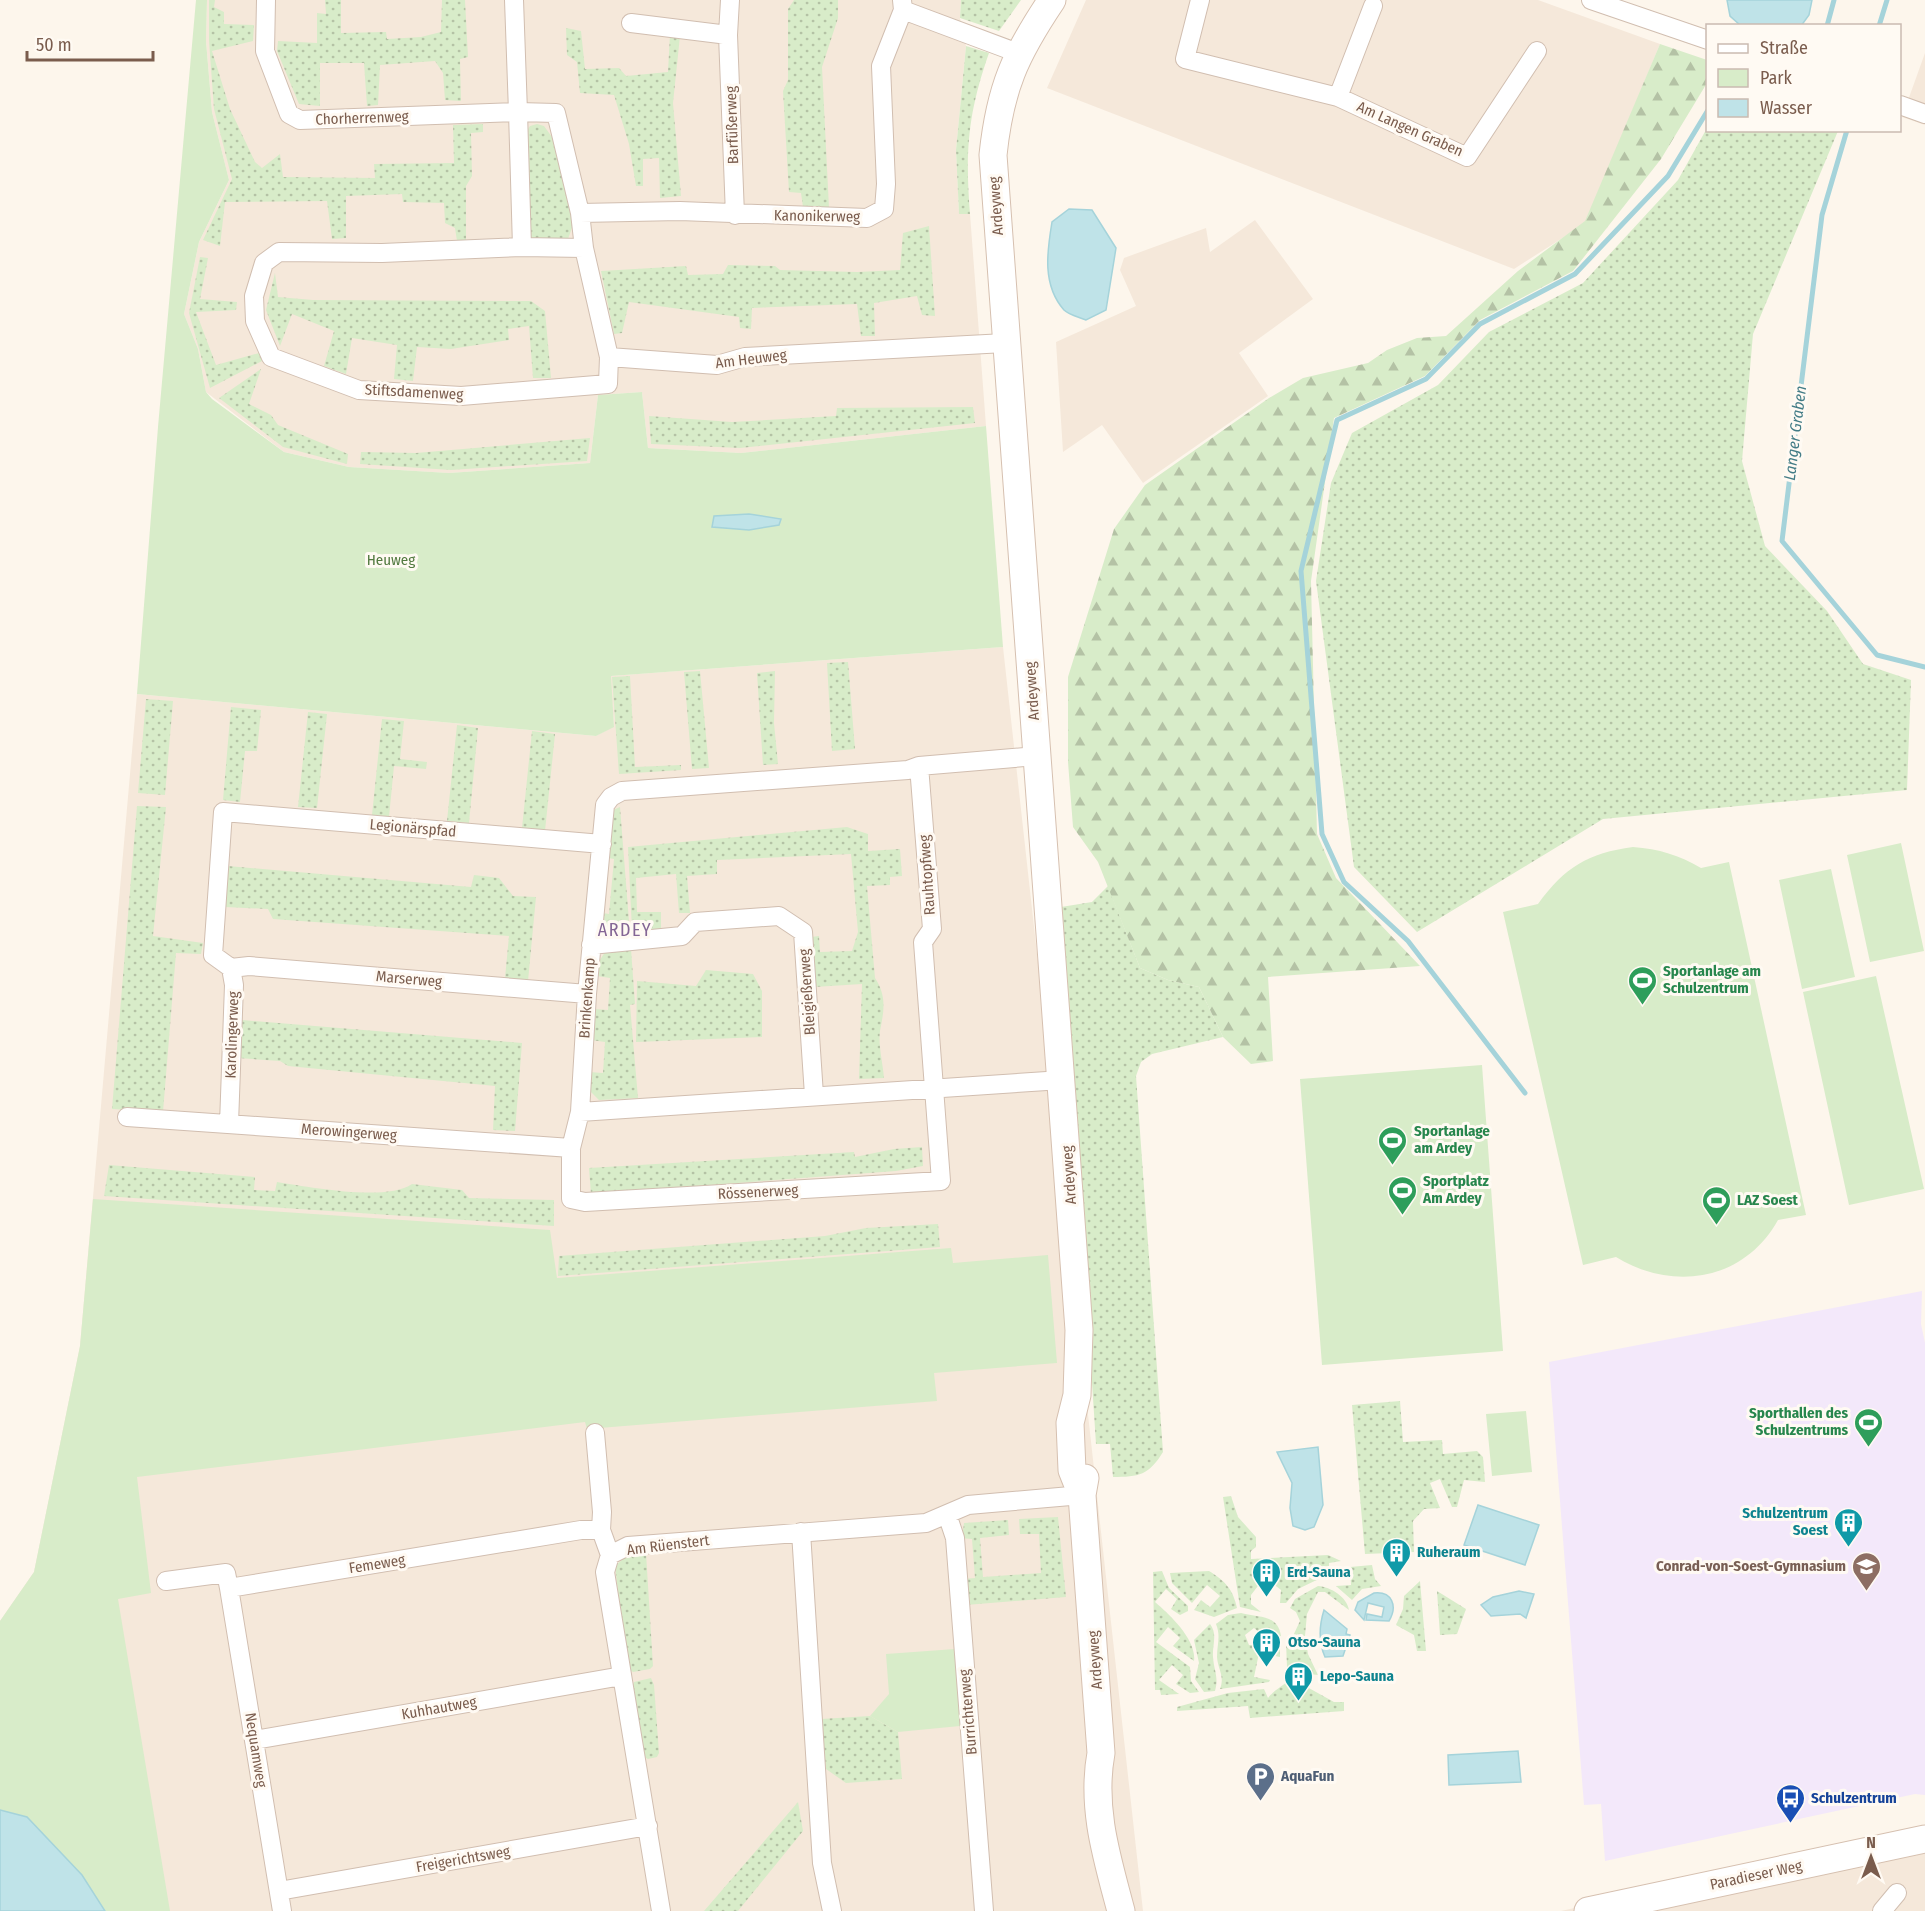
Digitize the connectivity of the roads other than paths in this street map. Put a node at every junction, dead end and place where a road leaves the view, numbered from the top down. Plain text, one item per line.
1 (266, 0) edge
2 (514, 0) edge
3 (730, 0) edge
4 (1052, 0) edge
5 (1200, 0) edge
6 (1591, 0) edge
7 (902, 5) edge
8 (1373, 6) dead end
9 (631, 23) dead end
10 (728, 35) junction
11 (1706, 40) edge
12 (1537, 51) dead end
13 (1018, 53) junction
14 (1338, 97) junction
15 (1901, 106) edge
16 (518, 112) junction
17 (1925, 114) edge
18 (580, 213) junction
19 (735, 215) junction
20 (522, 247) junction
21 (584, 248) junction
22 (1005, 343) junction
23 (609, 357) junction
24 (1037, 756) junction
25 (919, 766) junction
26 (602, 844) junction
27 (591, 945) junction
28 (231, 968) junction
29 (586, 994) junction
30 (1062, 1080) junction
31 (935, 1089) junction
32 (814, 1095) junction
33 (580, 1112) junction
34 (127, 1117) dead end
35 (229, 1124) junction
36 (571, 1148) junction
37 (595, 1433) dead end
38 (1082, 1495) junction
39 (947, 1514) junction
40 (601, 1530) junction
41 (801, 1532) junction
42 (610, 1555) junction
43 (166, 1581) dead end
44 (229, 1588) junction
45 (622, 1676) junction
46 (255, 1740) junction
47 (1101, 1753) junction
48 (648, 1826) junction
49 (1925, 1839) edge
50 (279, 1891) junction
51 (1897, 1893) dead end
52 (1604, 1909) edge
53 (282, 1911) edge
54 (662, 1911) edge
55 (831, 1911) edge
56 (984, 1911) edge
57 (1121, 1911) edge
58 (1140, 1911) edge
59 (1881, 1911) edge

1 - 16 street, Chorherrenweg
2 - 16 street
3 - 10 street, Barfüßerweg
4 - 13 main road, Ardeyweg
5 - 14 street, Am Langen Graben
6 - 11 street
7 - 13 street
7 - 19 street, Kanonikerweg
8 - 14 street, Am Langen Graben
9 - 10 street
10 - 19 street, Barfüßerweg
12 - 14 street, Am Langen Graben
13 - 22 main road, Ardeyweg
15 - 17 street
16 - 18 street
16 - 20 street
18 - 19 street, Kanonikerweg
18 - 21 street
20 - 21 street
20 - 23 street, Stiftsdamenweg
21 - 23 street
22 - 23 street, Am Heuweg
22 - 24 main road, Ardeyweg
24 - 25 street, Brinkenkamp
24 - 30 main road, Ardeyweg
25 - 26 street, Brinkenkamp
25 - 31 street, Rauhtopfweg
26 - 27 street, Brinkenkamp
26 - 28 street, Legionärspfad
27 - 29 street, Brinkenkamp
27 - 32 street, Bleigießerweg
28 - 29 street, Marserweg
28 - 35 street, Karolingerweg
29 - 33 street, Brinkenkamp
30 - 31 street
30 - 38 main road, Ardeyweg
31 - 32 street
31 - 36 street, Rössenerweg
32 - 33 street
33 - 36 street, Rössenerweg
34 - 35 street, Merowingerweg
35 - 36 street, Merowingerweg
37 - 40 street
38 - 39 street, Am Rüenstert
38 - 47 main road, Ardeyweg
39 - 41 street, Am Rüenstert
39 - 56 street, Burrichterweg
40 - 42 street
40 - 44 street, Femeweg
41 - 42 street, Am Rüenstert
41 - 55 street
42 - 45 street, Am Rüenstert
43 - 44 street
44 - 46 street, Nequamweg
45 - 46 street, Kuhhautweg
45 - 48 street, Am Rüenstert
46 - 50 street, Nequamweg
47 - 57 main road, Ardeyweg
47 - 58 main road, Ardeyweg
48 - 50 street, Freigerichtsweg
48 - 54 street, Am Rüenstert
49 - 52 main road, Paradieser Weg
50 - 53 street, Nequamweg
51 - 59 street

